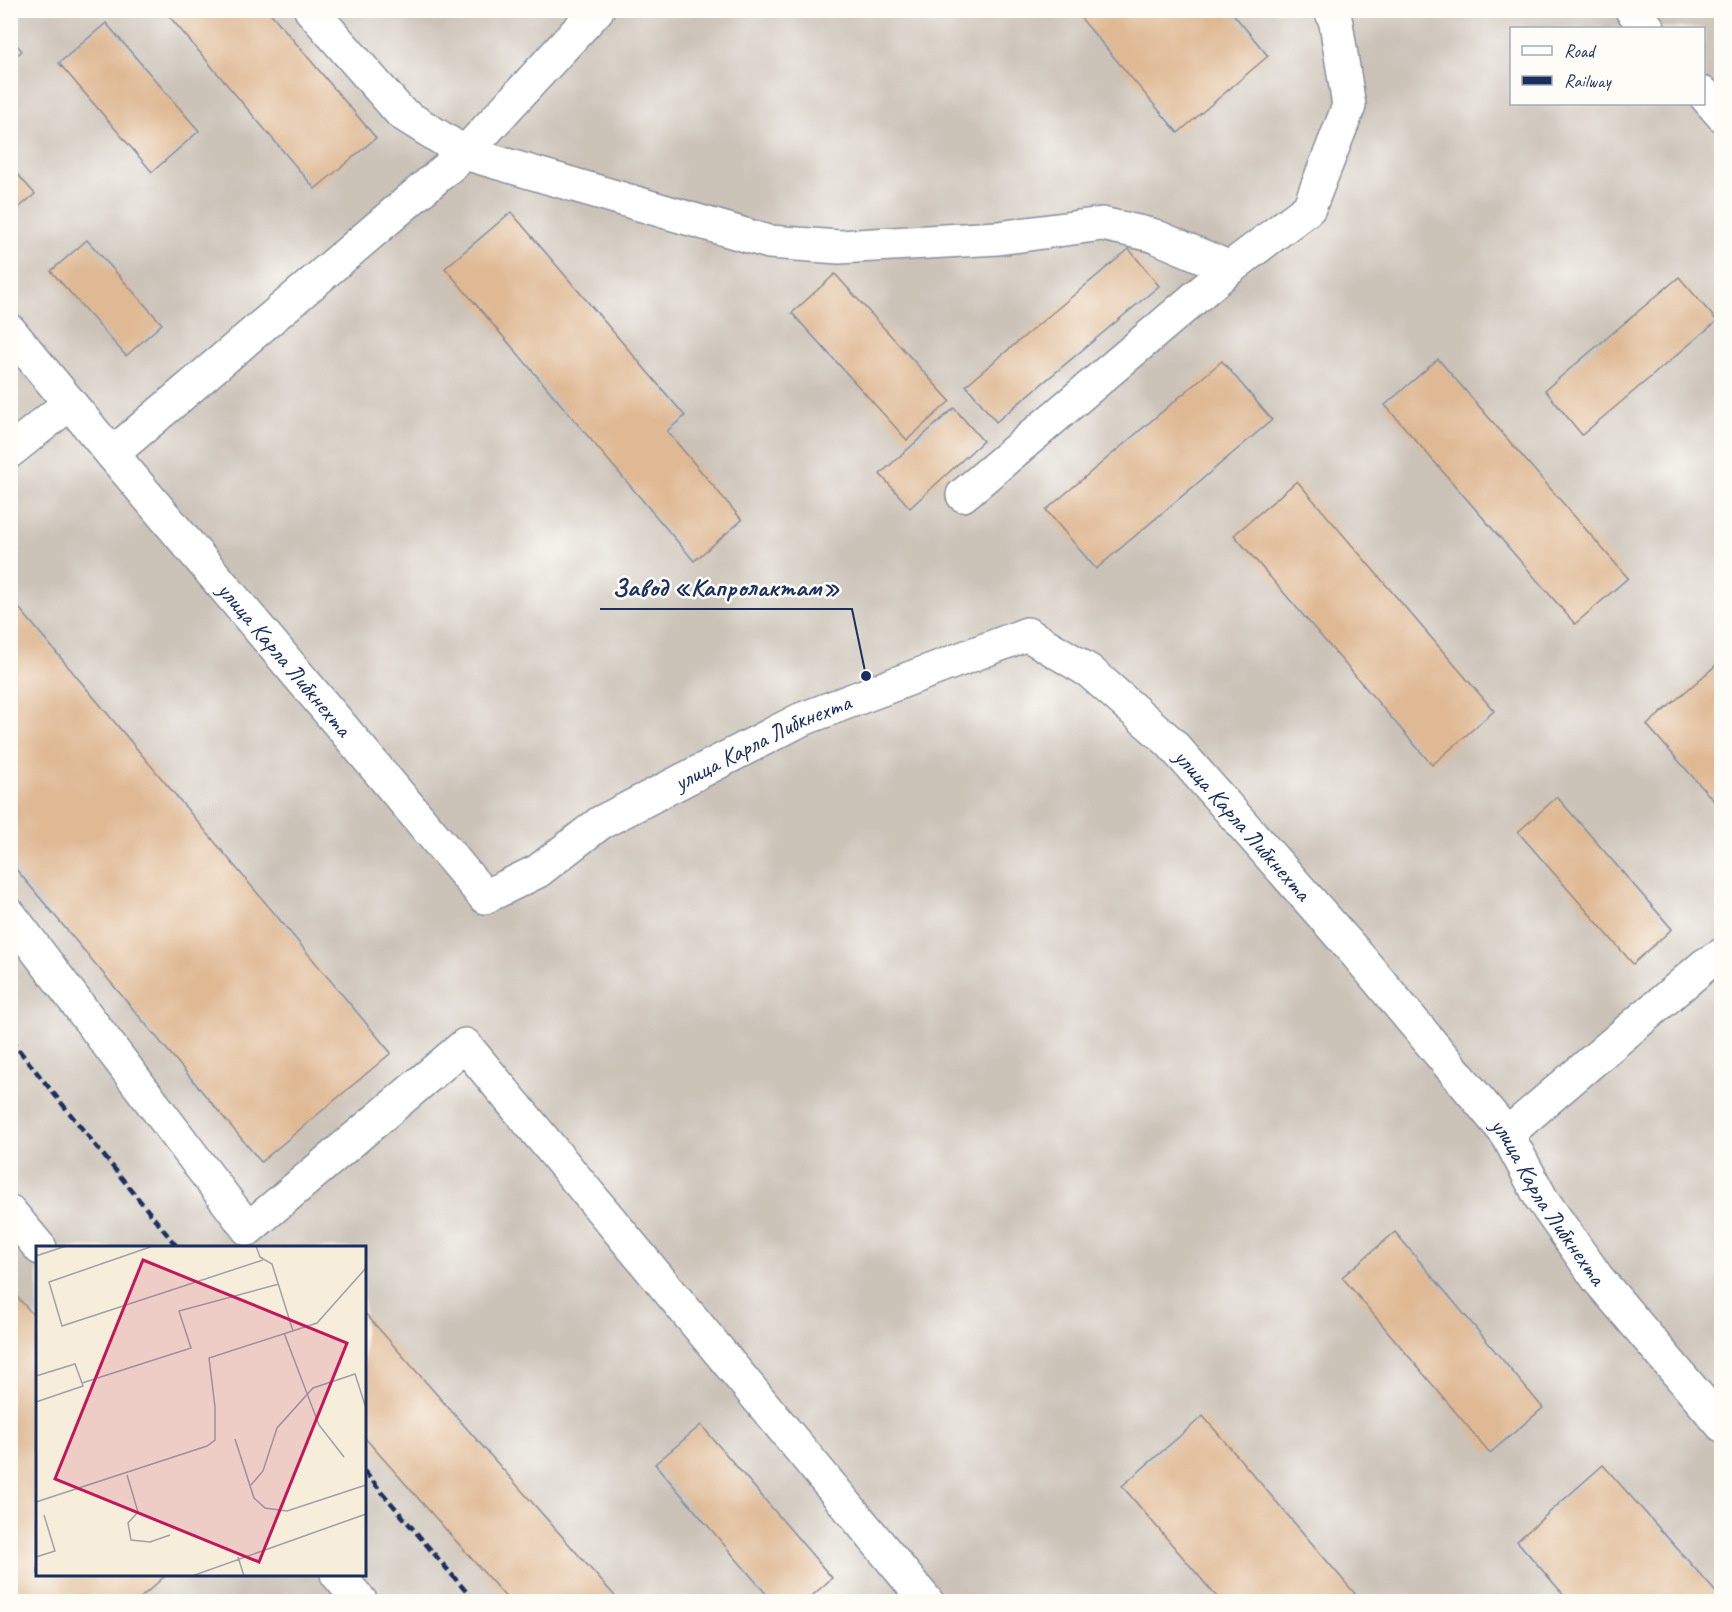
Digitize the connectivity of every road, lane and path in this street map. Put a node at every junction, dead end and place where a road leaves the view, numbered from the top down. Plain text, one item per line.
1 (311, 10) edge
2 (597, 10) edge
3 (1331, 10) edge
4 (1632, 10) edge
5 (1647, 27) edge
6 (1705, 95) edge
7 (1722, 115) edge
8 (465, 153) junction
9 (1230, 268) junction
10 (10, 331) edge
11 (70, 403) junction
12 (10, 451) edge
13 (112, 454) junction
14 (963, 495) dead end
15 (10, 915) edge
16 (1722, 955) edge
17 (1507, 1134) junction
18 (10, 1212) edge
19 (38, 1246) edge
20 (1722, 1425) edge
21 (338, 1576) edge
22 (361, 1602) edge
23 (927, 1602) edge

1 - 8 lane
2 - 8 lane
3 - 9 lane
4 - 5 lane
6 - 7 lane
8 - 9 lane
8 - 13 lane
9 - 14 lane
10 - 11 lane, улица Карла Либкнехта
11 - 12 lane
11 - 13 lane, улица Карла Либкнехта
13 - 17 lane, улица Карла Либкнехта
15 - 23 lane
16 - 17 lane
17 - 20 lane, улица Карла Либкнехта
18 - 19 lane
21 - 22 lane

